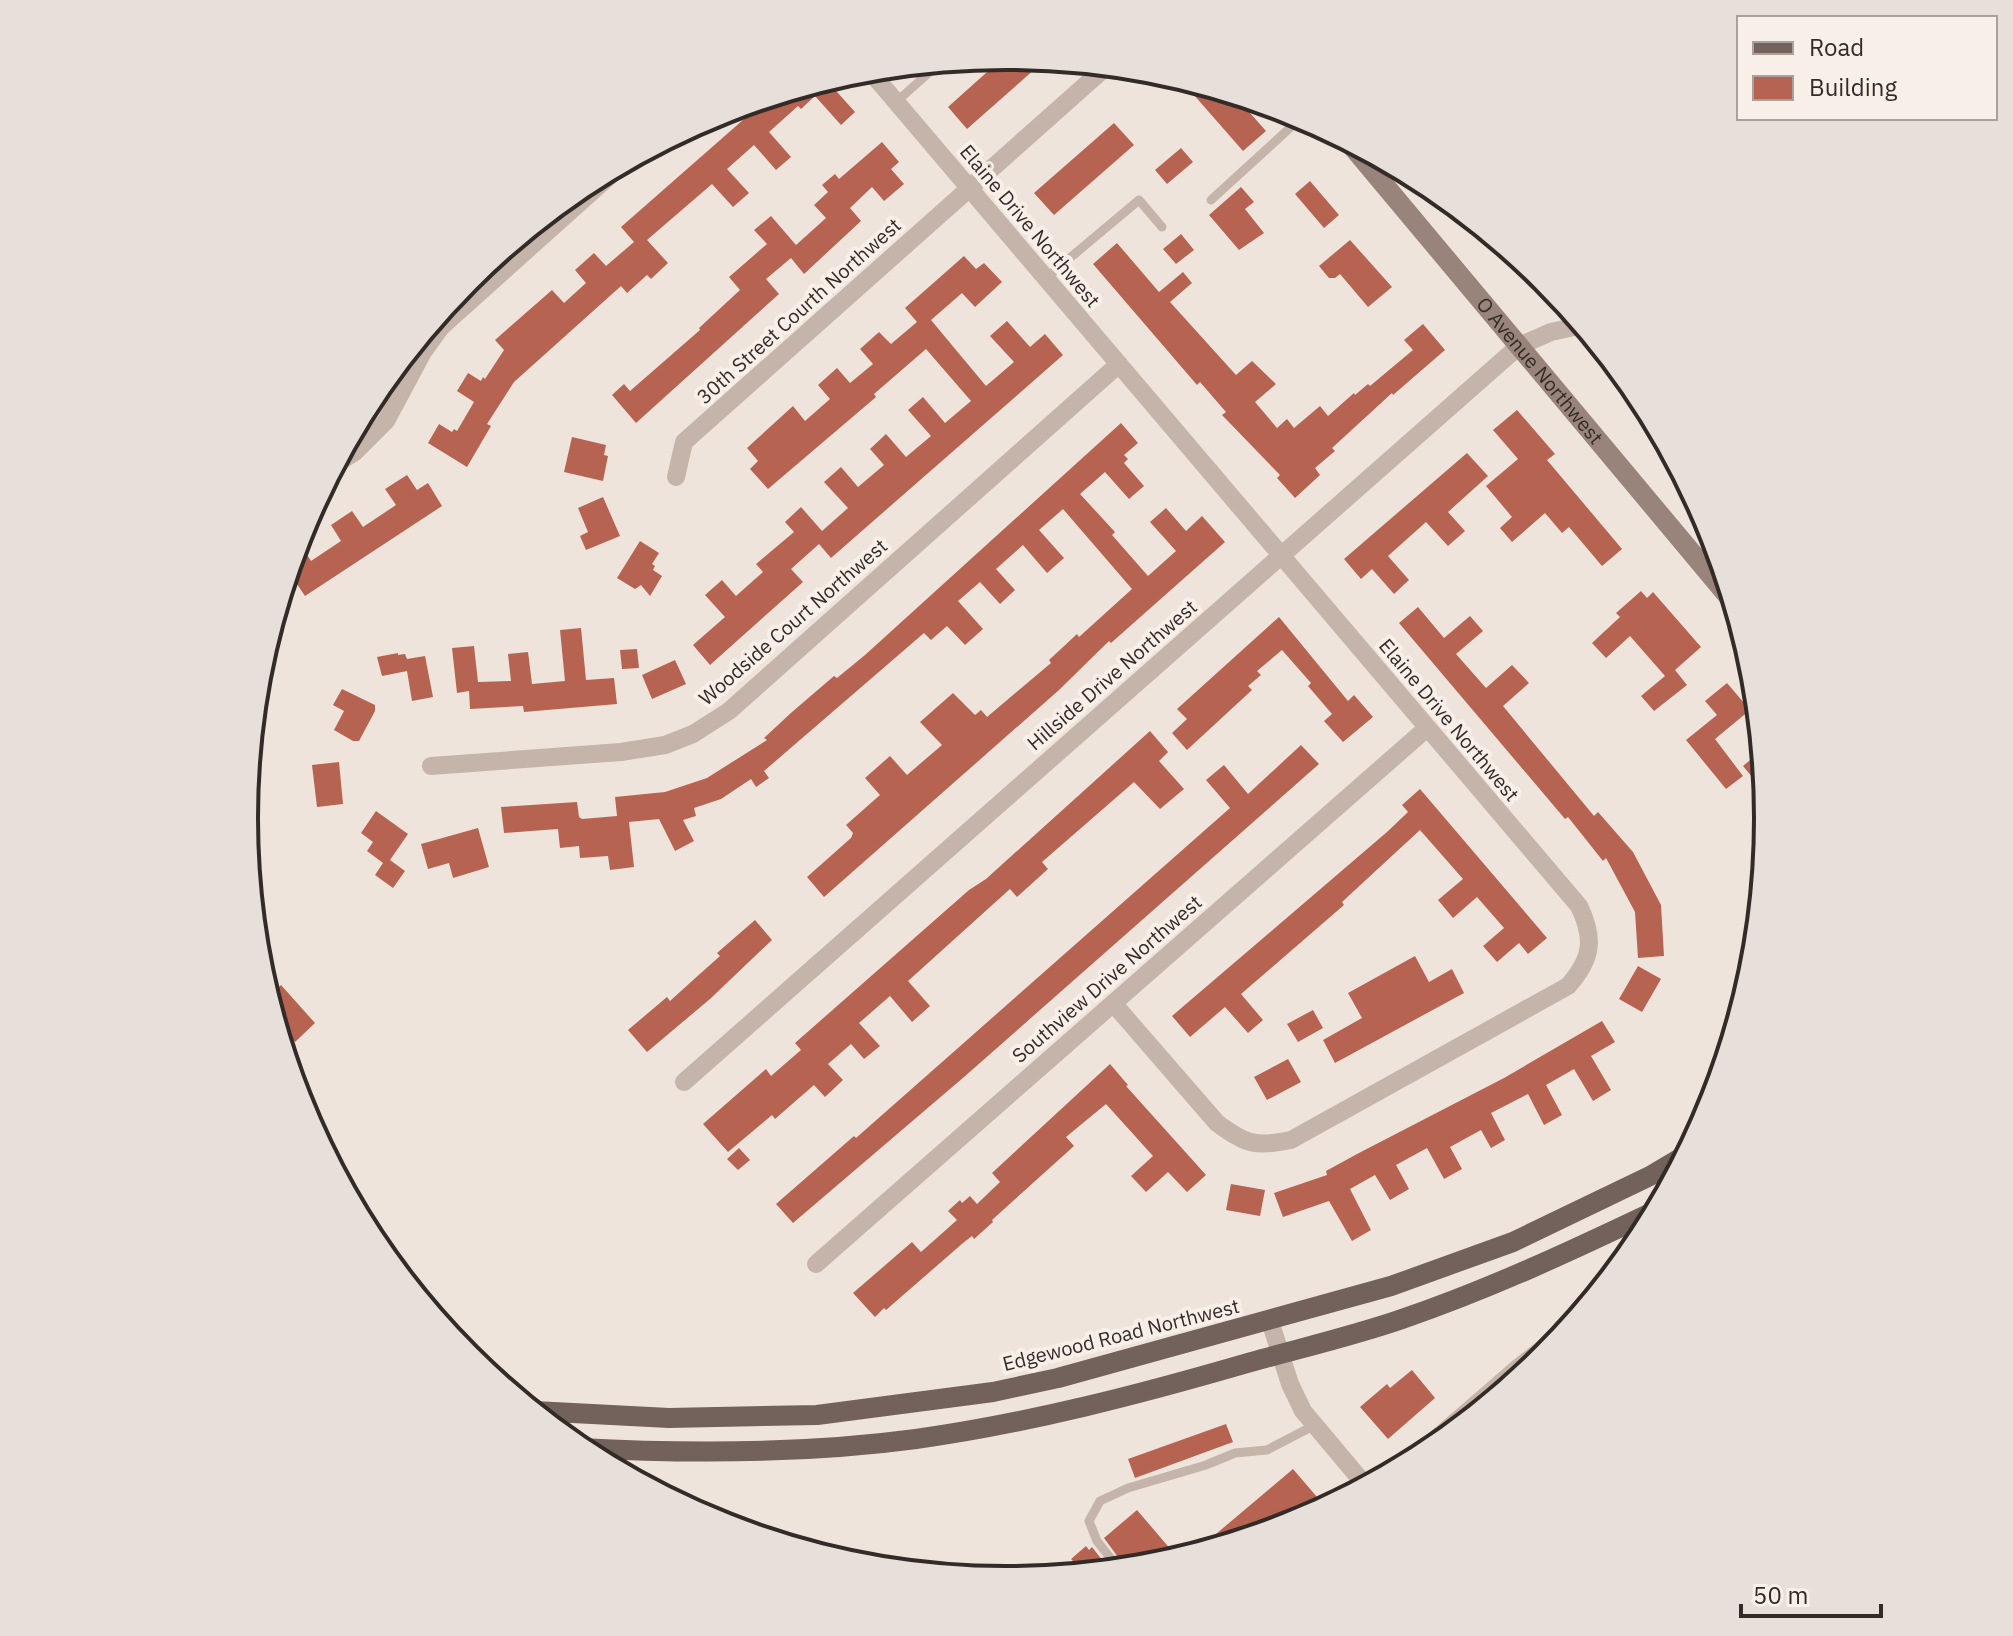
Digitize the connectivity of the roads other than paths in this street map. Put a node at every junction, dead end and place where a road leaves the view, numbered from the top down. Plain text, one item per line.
1 (927, 75) edge
2 (1096, 75) edge
3 (878, 81) edge
4 (896, 102) junction
5 (1292, 126) edge
6 (1365, 162) edge
7 (969, 188) junction
8 (1211, 200) dead end
9 (571, 211) edge
10 (1162, 227) dead end
11 (1046, 278) junction
12 (448, 320) edge
13 (1571, 328) edge
14 (431, 341) edge
15 (1519, 346) junction
16 (1119, 364) junction
17 (355, 452) edge
18 (676, 477) dead end
19 (1281, 555) junction
20 (1716, 582) edge
21 (1427, 728) junction
22 (431, 766) dead end
23 (1113, 1003) junction
24 (684, 1082) dead end
25 (1668, 1165) edge
26 (1637, 1219) edge
27 (816, 1264) dead end
28 (1270, 1321) junction
29 (1281, 1353) junction
30 (552, 1412) edge
31 (1315, 1425) junction
32 (606, 1450) edge
33 (1359, 1477) edge
34 (1111, 1559) edge

1 - 4 lane
2 - 7 street, 30th Street Courth Northwest
3 - 4 street, Elaine Drive Northwest
4 - 7 street, Elaine Drive Northwest
5 - 8 lane
6 - 15 street, O Avenue Northwest
7 - 11 street, Elaine Drive Northwest
7 - 18 street, 30th Street Courth Northwest
9 - 12 street
10 - 11 lane
11 - 16 street, Elaine Drive Northwest
13 - 15 street, Hillside Drive Northwest
14 - 17 street
15 - 19 street, Hillside Drive Northwest
15 - 20 street, O Avenue Northwest
16 - 19 street, Elaine Drive Northwest
16 - 22 street, Woodside Court Northwest
19 - 21 street, Elaine Drive Northwest
19 - 24 street, Hillside Drive Northwest
21 - 23 street, Southview Drive Northwest
21 - 23 street, Elaine Drive Northwest
23 - 27 street, Southview Drive Northwest
25 - 28 main road, Edgewood Road Northwest
26 - 29 main road
28 - 29 street
28 - 30 main road, Edgewood Road Northwest
29 - 31 street
29 - 32 main road
31 - 33 street
31 - 34 lane

